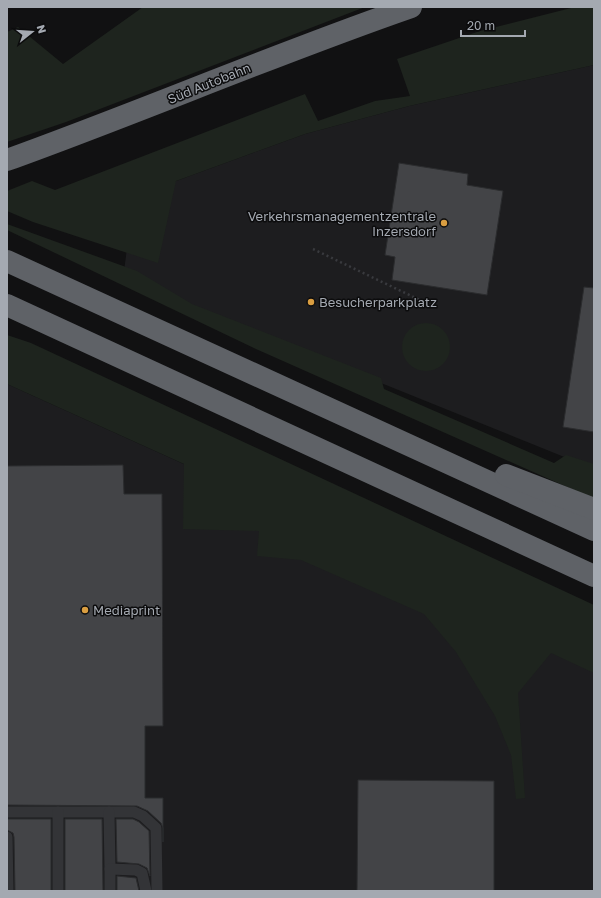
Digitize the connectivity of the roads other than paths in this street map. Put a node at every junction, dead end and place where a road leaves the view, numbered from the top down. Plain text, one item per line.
1 (411, 7) edge
2 (7, 160) edge
3 (7, 261) edge
4 (7, 305) edge
5 (406, 443) junction
6 (594, 509) edge
7 (594, 530) edge
8 (594, 576) edge
9 (7, 812) edge
10 (58, 812) junction
11 (110, 812) junction
12 (7, 837) edge
13 (110, 869) junction
14 (8, 891) edge
15 (58, 891) edge
16 (110, 891) edge
17 (146, 891) edge
18 (157, 891) edge

1 - 2 highway, Süd Autobahn
3 - 5 highway
4 - 8 highway
5 - 6 highway
5 - 7 highway
9 - 10 lane
10 - 11 lane
10 - 15 lane
11 - 13 lane
11 - 18 lane
12 - 14 lane
13 - 16 lane
13 - 17 lane

